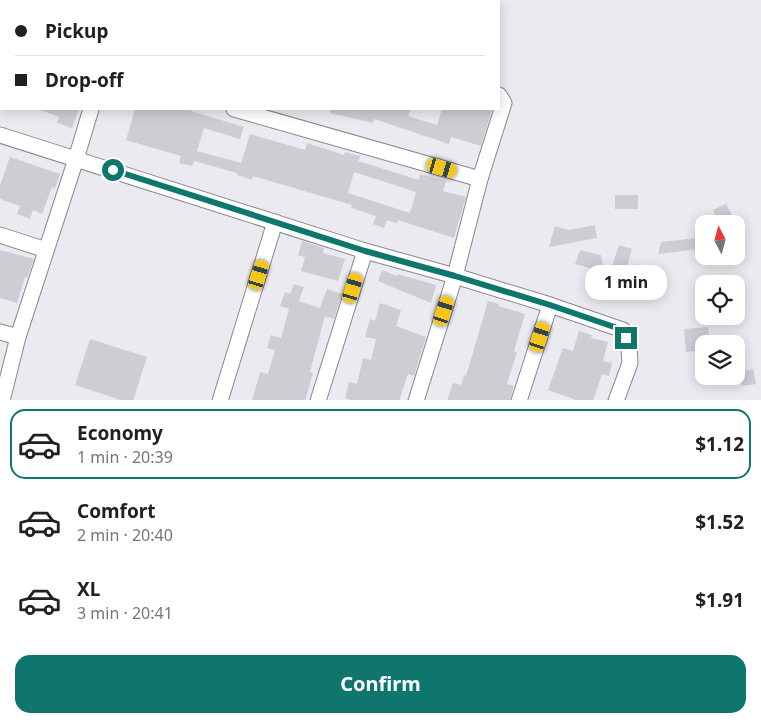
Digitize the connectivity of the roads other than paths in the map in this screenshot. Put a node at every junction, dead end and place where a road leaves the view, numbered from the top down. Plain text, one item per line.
1 (500, 97) edge
2 (91, 110) edge
3 (238, 110) edge
4 (0, 135) edge
5 (76, 159) junction
6 (480, 179) junction
7 (275, 222) junction
8 (0, 235) edge
9 (46, 250) junction
10 (365, 251) junction
11 (455, 276) junction
12 (550, 305) junction
13 (0, 332) edge
14 (18, 337) junction
15 (2, 400) edge
16 (220, 400) edge
17 (318, 400) edge
18 (416, 400) edge
19 (519, 400) edge
20 (616, 400) edge

1 - 6 street
2 - 5 street
3 - 6 street
4 - 5 street
5 - 7 street
5 - 9 street
6 - 11 street
7 - 10 street
7 - 16 street
8 - 9 street
9 - 14 street
10 - 11 street
10 - 17 street
11 - 12 street
11 - 18 street
12 - 19 street
12 - 20 street
13 - 14 street
14 - 15 street

